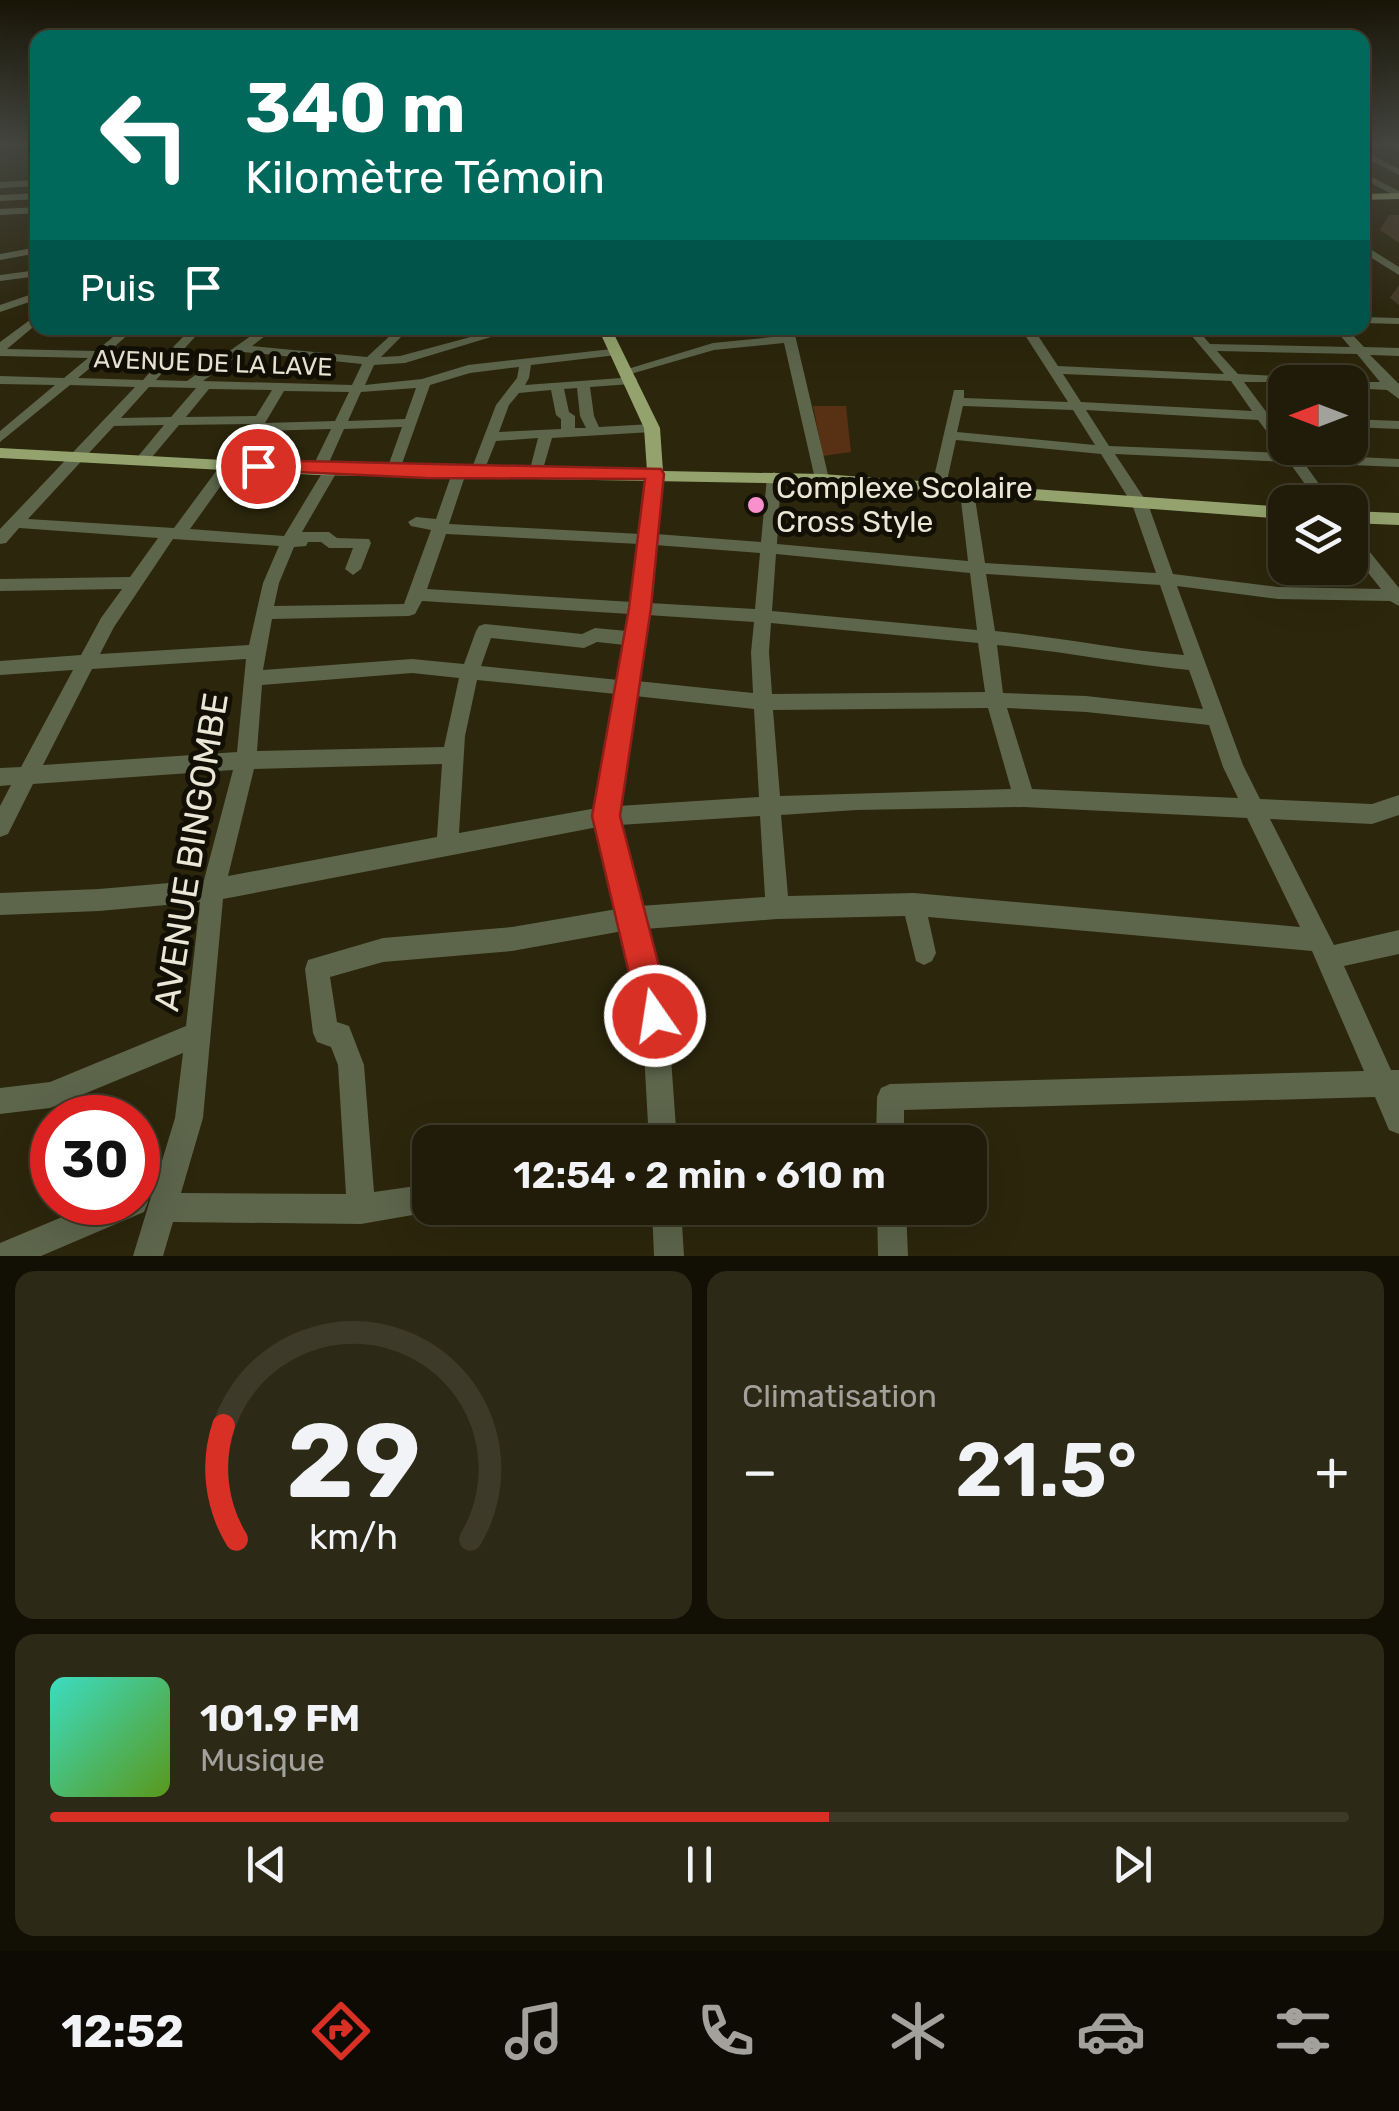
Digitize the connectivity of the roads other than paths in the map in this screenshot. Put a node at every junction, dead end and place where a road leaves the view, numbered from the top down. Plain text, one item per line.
1 (29, 203) edge
2 (30, 210) edge
3 (20, 211) junction
4 (0, 212) edge
5 (30, 251) edge
6 (1370, 252) edge
7 (0, 257) edge
8 (1399, 272) edge
9 (30, 274) edge
10 (0, 278) edge
11 (30, 299) edge
12 (0, 312) edge
13 (30, 316) edge
14 (1370, 320) edge
15 (1399, 321) edge
16 (30, 324) edge
17 (122, 335) edge
18 (191, 335) edge
19 (258, 335) edge
20 (350, 335) edge
21 (397, 335) edge
22 (491, 335) edge
23 (513, 335) edge
24 (608, 335) edge
25 (734, 335) edge
26 (780, 335) edge
27 (788, 335) edge
28 (1031, 335) edge
29 (1196, 335) edge
30 (1346, 335) edge
31 (738, 346) junction
32 (238, 348) junction
33 (1208, 348) junction
34 (0, 350) edge
35 (1359, 350) junction
36 (616, 351) junction
37 (1399, 352) edge
38 (100, 354) junction
39 (172, 356) junction
40 (330, 358) junction
41 (370, 362) junction
42 (520, 362) junction
43 (1053, 370) junction
44 (629, 376) junction
45 (0, 380) edge
46 (1236, 380) junction
47 (68, 381) junction
48 (1268, 381) edge
49 (424, 383) junction
50 (146, 384) junction
51 (582, 384) junction
52 (198, 385) junction
53 (557, 386) junction
54 (1368, 386) edge
55 (279, 389) junction
56 (517, 389) junction
57 (1396, 389) edge
58 (354, 390) junction
59 (1077, 406) junction
60 (1262, 415) junction
61 (1268, 416) edge
62 (110, 422) junction
63 (172, 422) junction
64 (1268, 423) edge
65 (258, 424) junction
66 (411, 424) junction
67 (1368, 424) edge
68 (1399, 425) edge
69 (336, 428) junction
70 (652, 428) junction
71 (594, 431) junction
72 (568, 433) junction
73 (546, 434) junction
74 (950, 435) junction
75 (490, 437) junction
76 (0, 438) edge
77 (1104, 448) junction
78 (1268, 451) edge
79 (0, 454) edge
80 (77, 458) junction
81 (142, 460) junction
82 (1368, 460) edge
83 (1399, 463) edge
84 (229, 464) junction
85 (324, 470) junction
86 (393, 472) junction
87 (468, 473) junction
88 (536, 473) junction
89 (655, 474) junction
90 (774, 477) junction
91 (822, 479) junction
92 (938, 490) junction
93 (967, 492) junction
94 (1140, 504) junction
95 (1268, 512) edge
96 (1368, 517) edge
97 (12, 519) edge
98 (1399, 519) edge
99 (416, 522) dead end
100 (440, 529) junction
101 (174, 532) junction
102 (0, 539) edge
103 (290, 539) junction
104 (648, 541) junction
105 (767, 548) junction
106 (1368, 561) edge
107 (353, 568) dead end
108 (977, 568) junction
109 (1166, 579) junction
110 (132, 583) junction
111 (0, 585) edge
112 (417, 595) junction
113 (1398, 597) edge
114 (640, 608) junction
115 (264, 613) junction
116 (762, 616) junction
117 (984, 638) junction
118 (635, 639) junction
119 (256, 651) junction
120 (85, 663) junction
121 (1195, 663) junction
122 (0, 668) edge
123 (472, 670) junction
124 (255, 678) junction
125 (627, 691) junction
126 (995, 700) junction
127 (766, 702) junction
128 (1214, 718) junction
129 (450, 755) junction
130 (246, 760) junction
131 (28, 774) junction
132 (0, 776) edge
133 (1024, 798) junction
134 (1399, 805) edge
135 (769, 806) junction
136 (1252, 808) junction
137 (606, 816) junction
138 (0, 827) edge
139 (448, 845) junction
140 (213, 890) junction
141 (0, 904) edge
142 (914, 904) junction
143 (777, 908) junction
144 (633, 918) junction
145 (1399, 942) edge
146 (1323, 949) junction
147 (924, 953) dead end
148 (197, 1034) junction
149 (1392, 1083) edge
150 (0, 1101) edge
151 (1399, 1120) edge
152 (662, 1125) edge
153 (890, 1125) edge
154 (160, 1181) edge
155 (160, 1200) edge
156 (412, 1201) edge
157 (361, 1208) junction
158 (86, 1225) edge
159 (150, 1225) edge
160 (668, 1225) edge
161 (892, 1225) edge
162 (6, 1256) edge
163 (148, 1256) edge
164 (670, 1256) edge
165 (893, 1256) edge

1 - 3 street
2 - 3 street
3 - 4 street
5 - 7 street
6 - 8 street
9 - 10 street
11 - 12 street
12 - 13 street
14 - 15 street
16 - 34 street
17 - 38 street
18 - 39 street
19 - 32 street
20 - 40 street
21 - 41 street, AVENUE BINGOMBE
22 - 41 street
23 - 42 street
24 - 36 main road
25 - 31 street
26 - 31 street
27 - 91 street
28 - 43 street
29 - 33 street
30 - 35 street
31 - 44 street
32 - 40 street
32 - 52 street
33 - 35 street
33 - 46 street
34 - 38 street
35 - 37 street
35 - 57 street
36 - 42 street, AVENUE DE LA LAVE
36 - 44 main road
38 - 39 street
38 - 47 street
39 - 50 street
40 - 41 street
41 - 58 street, AVENUE BINGOMBE
42 - 49 street, AVENUE DE LA LAVE
42 - 56 street
43 - 46 street
43 - 59 street
44 - 51 street
44 - 70 main road
45 - 47 street, AVENUE DE LA LAVE
46 - 48 street
46 - 60 street
47 - 50 street, AVENUE DE LA LAVE
47 - 76 street
49 - 58 street, AVENUE DE LA LAVE
49 - 66 street
50 - 52 street, AVENUE DE LA LAVE
50 - 62 street
51 - 53 street
51 - 71 street
52 - 55 street, AVENUE DE LA LAVE
52 - 63 street
53 - 56 street
53 - 72 street
54 - 57 street
55 - 58 street, AVENUE DE LA LAVE
55 - 65 street
56 - 75 street
58 - 69 street, AVENUE BINGOMBE
59 - 60 street
59 - 74 street
59 - 77 street
60 - 61 street
60 - 64 street
62 - 63 street
62 - 80 street
63 - 65 street
63 - 81 street
65 - 69 street
65 - 84 street
66 - 69 street
66 - 86 street
67 - 68 street
69 - 85 street, AVENUE BINGOMBE
70 - 71 street
70 - 89 main road
71 - 72 street
72 - 73 street
73 - 75 street
73 - 88 street
74 - 77 street
74 - 92 street
75 - 87 street
77 - 78 street
77 - 94 street
79 - 80 main road
80 - 81 main road
80 - 97 street
81 - 84 main road
82 - 83 street
84 - 85 main road
84 - 101 street
85 - 86 main road
85 - 103 street, AVENUE BINGOMBE
86 - 87 main road
87 - 88 main road
87 - 100 street
88 - 89 main road
89 - 90 main road
89 - 104 street
90 - 91 main road
90 - 105 street
91 - 92 main road
92 - 93 main road
93 - 94 main road
93 - 108 street
94 - 95 main road
94 - 109 street
96 - 98 main road
97 - 101 street
97 - 102 street
99 - 100 street
100 - 104 street
100 - 112 street
101 - 103 street
101 - 110 street
103 - 107 street
103 - 115 street, AVENUE BINGOMBE
104 - 105 street
104 - 114 street
105 - 108 street
105 - 116 street
106 - 113 street
108 - 109 street
108 - 117 street
109 - 113 street
109 - 121 street
110 - 111 street
110 - 120 street
112 - 114 street
112 - 115 street
114 - 116 street
114 - 118 street
115 - 119 street, AVENUE BINGOMBE
116 - 117 street
116 - 127 street
117 - 121 street
117 - 126 street
118 - 123 street
118 - 125 street
119 - 120 street
119 - 124 street, AVENUE BINGOMBE
120 - 122 street
120 - 131 street
121 - 128 street
123 - 124 street
123 - 125 street
123 - 129 street
124 - 130 street, AVENUE BINGOMBE
125 - 127 street
125 - 137 street
126 - 127 street
126 - 128 street
126 - 133 street
127 - 135 street
128 - 136 street
129 - 130 street
129 - 139 street
130 - 131 street
130 - 140 street, AVENUE BINGOMBE
131 - 132 street
131 - 138 street
133 - 135 street
133 - 136 street
134 - 136 street
135 - 137 street
135 - 143 street
136 - 146 street
137 - 139 street
137 - 144 street
139 - 140 street
140 - 141 street
140 - 148 street, AVENUE BINGOMBE
142 - 143 street
142 - 146 street
142 - 147 street
143 - 144 street
144 - 152 street
144 - 157 street
145 - 146 street
146 - 149 street
148 - 150 street
148 - 154 street, AVENUE BINGOMBE
149 - 151 street
149 - 153 street
155 - 157 street
156 - 157 street
158 - 162 street
159 - 163 street, AVENUE BINGOMBE
160 - 164 street
161 - 165 street

